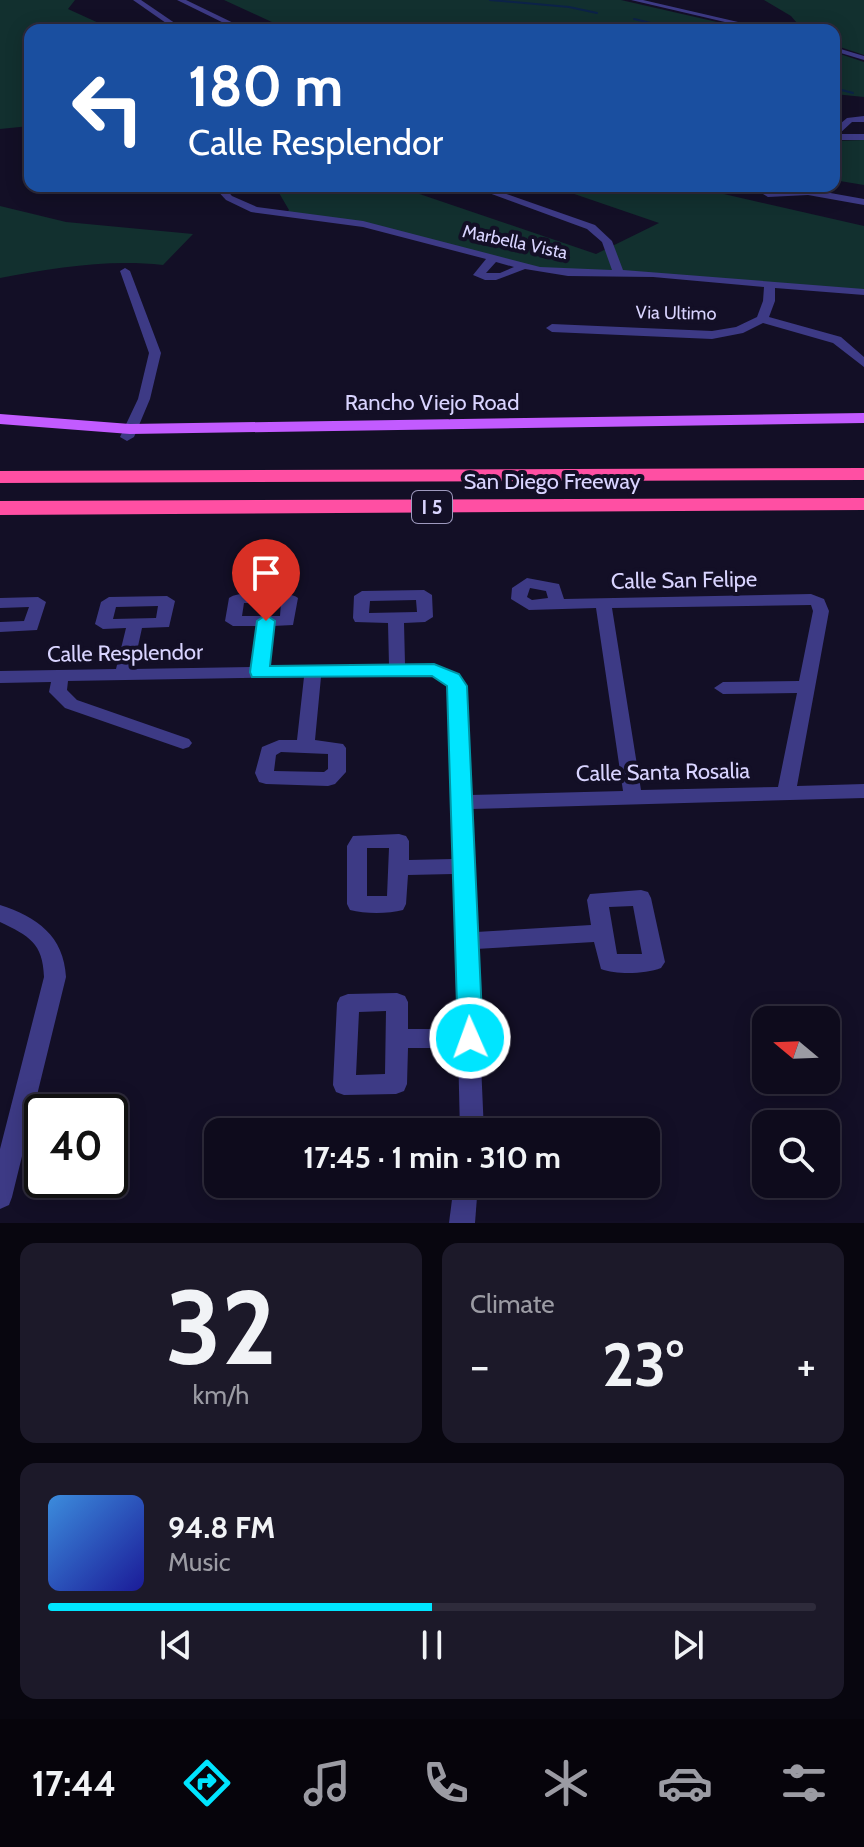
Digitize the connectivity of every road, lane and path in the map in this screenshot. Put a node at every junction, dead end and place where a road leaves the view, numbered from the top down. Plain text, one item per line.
1 (136, 0) edge
2 (180, 0) edge
3 (634, 0) edge
4 (172, 24) edge
5 (231, 24) edge
6 (742, 24) edge
7 (840, 51) edge
8 (864, 58) edge
9 (864, 119) edge
10 (840, 130) edge
11 (840, 136) edge
12 (864, 137) edge
13 (225, 192) edge
14 (492, 192) edge
15 (768, 194) dead end
16 (864, 202) edge
17 (493, 258) junction
18 (523, 266) junction
19 (125, 271) dead end
20 (619, 273) junction
21 (770, 284) junction
22 (864, 292) edge
23 (762, 319) junction
24 (552, 328) dead end
25 (864, 363) edge
26 (864, 418) edge
27 (0, 419) edge
28 (0, 428) edge
29 (864, 428) edge
30 (128, 433) junction
31 (864, 474) edge
32 (0, 477) edge
33 (864, 504) edge
34 (2, 508) edge
35 (0, 603) edge
36 (550, 604) dead end
37 (603, 604) junction
38 (396, 618) dead end
39 (266, 621) dead end
40 (135, 623) junction
41 (1, 631) edge
42 (397, 670) junction
43 (313, 671) junction
44 (259, 672) junction
45 (123, 675) junction
46 (60, 676) junction
47 (0, 677) edge
48 (807, 687) junction
49 (723, 688) dead end
50 (183, 743) dead end
51 (305, 746) junction
52 (864, 791) edge
53 (786, 794) junction
54 (633, 796) junction
55 (462, 802) junction
56 (463, 866) junction
57 (399, 868) dead end
58 (0, 913) edge
59 (603, 933) dead end
60 (467, 941) junction
61 (470, 1038) junction
62 (397, 1039) dead end
63 (472, 1118) edge
64 (0, 1197) edge
65 (465, 1198) edge
66 (462, 1223) edge

1 - 4 street
2 - 5 street
3 - 6 street
7 - 8 street
9 - 10 street
11 - 12 street
13 - 17 street, Marbella Vista
14 - 20 street
15 - 16 street
17 - 18 street, Marbella Vista
17 - 18 street
18 - 20 street, Marbella Vista
19 - 30 street
20 - 21 street, Marbella Vista
21 - 22 street, Marbella Vista
21 - 23 street
23 - 24 street, Via Ultimo
23 - 25 street
26 - 30 main road, Rancho Viejo Road
27 - 30 main road, Rancho Viejo Road
28 - 30 main road, Rancho Viejo Road
29 - 30 main road, Rancho Viejo Road
31 - 32 highway, San Diego Freeway / I 5
33 - 34 highway, San Diego Freeway / I 5
35 - 41 street
36 - 37 street, Calle San Felipe
37 - 48 street, Calle San Felipe
37 - 54 street
38 - 42 street
39 - 44 street
40 - 40 street
40 - 45 street
42 - 43 street, Calle Resplendor
42 - 55 street, Calle Resplendor
43 - 44 street, Calle Resplendor
43 - 51 street
44 - 45 street, Calle Resplendor
45 - 46 street, Calle Resplendor
46 - 47 street, Calle Resplendor
46 - 50 street
48 - 49 street
48 - 53 street
51 - 51 street
52 - 53 street, Calle Santa Rosalia
53 - 54 street, Calle Santa Rosalia
54 - 55 street, Calle Santa Rosalia
55 - 56 street
56 - 57 street
56 - 60 street
58 - 64 street
59 - 60 street
60 - 61 street
61 - 62 street
61 - 63 street
65 - 66 street

